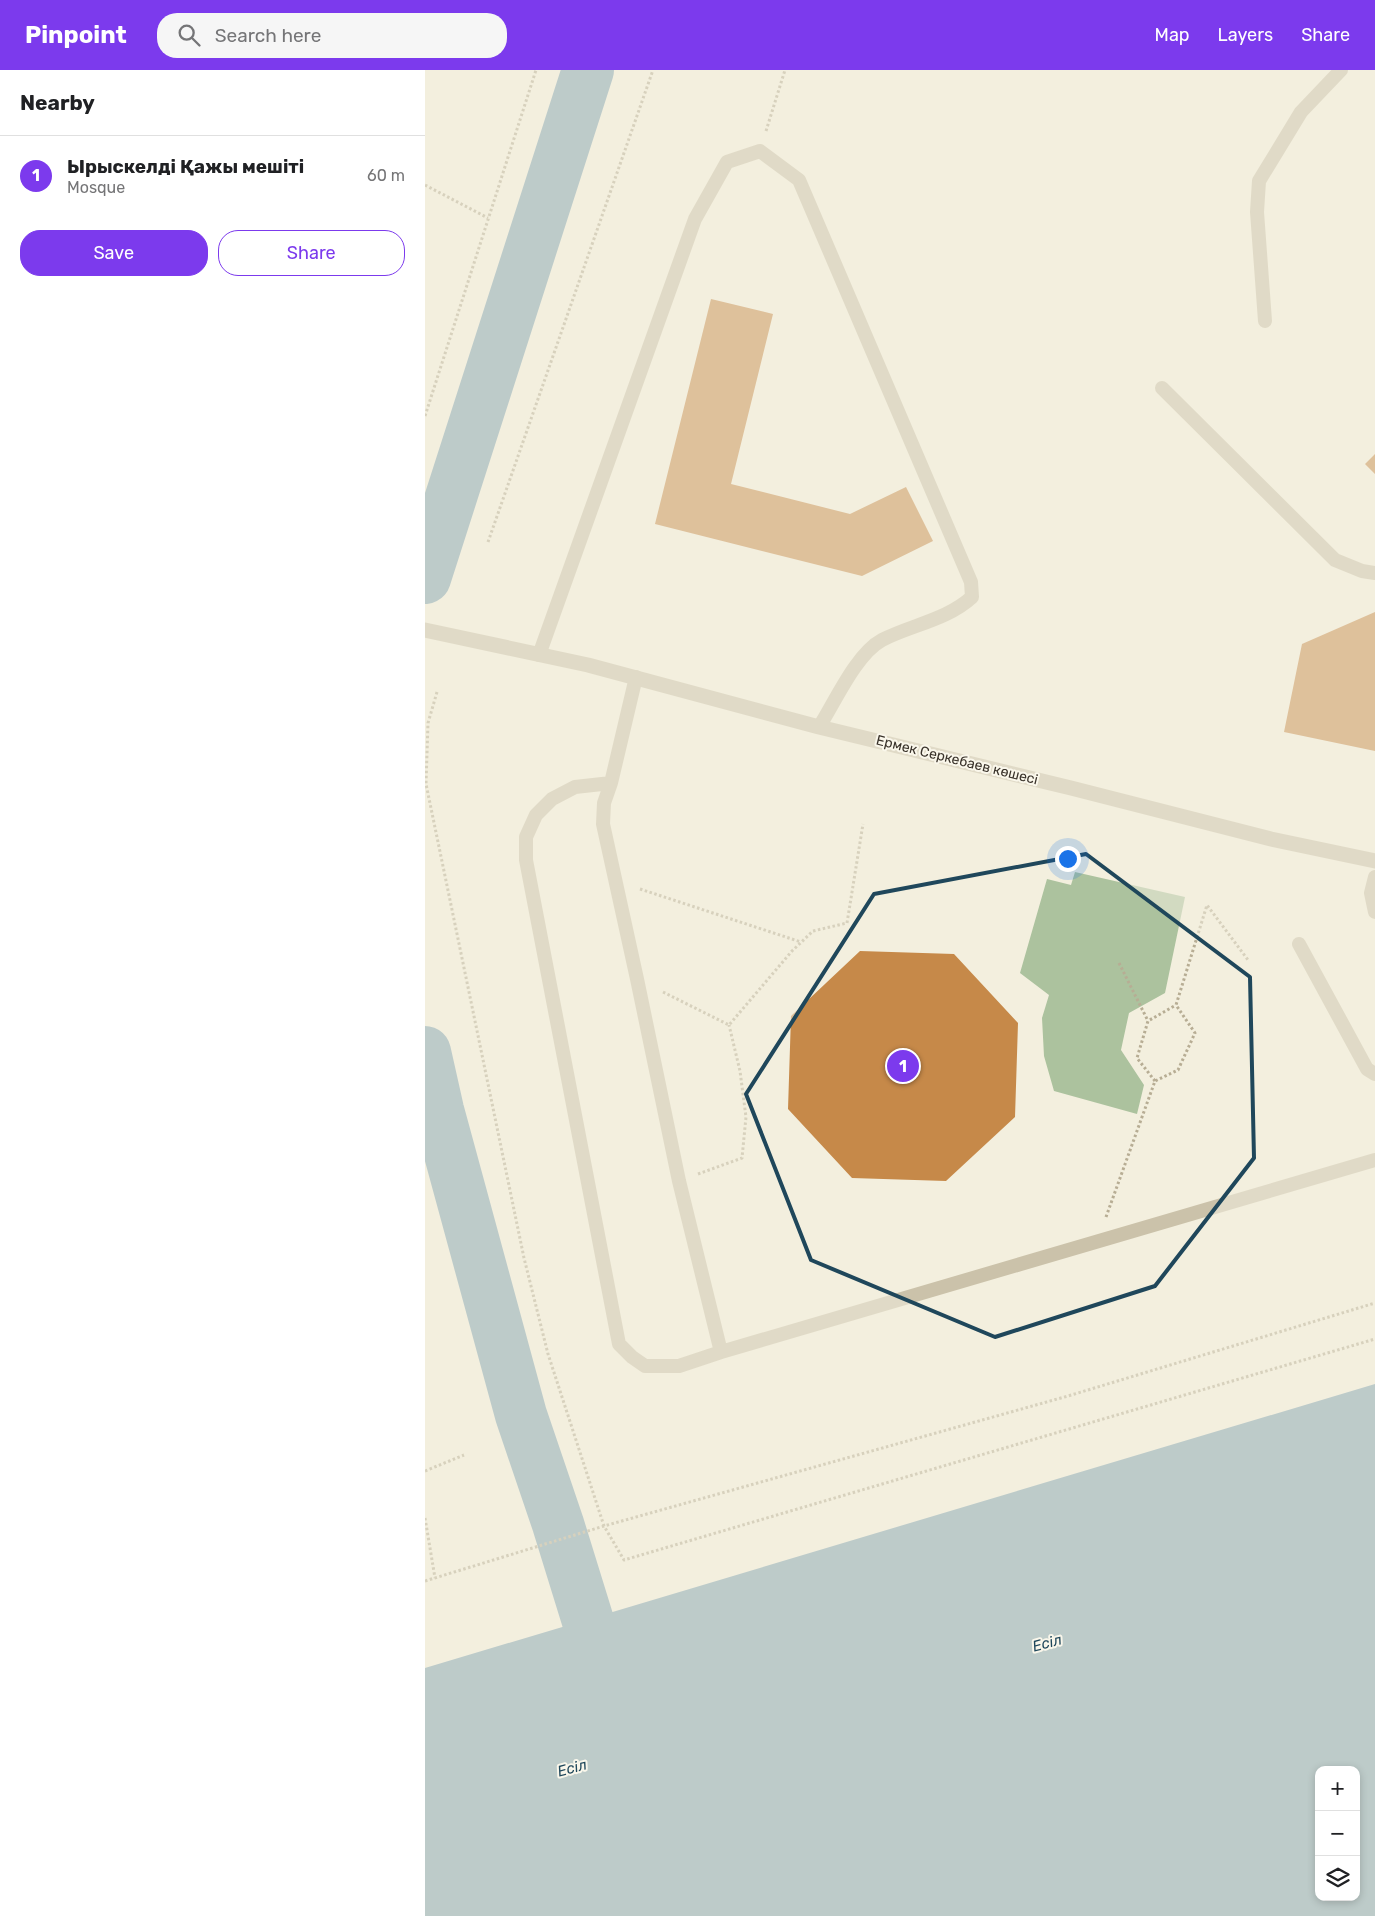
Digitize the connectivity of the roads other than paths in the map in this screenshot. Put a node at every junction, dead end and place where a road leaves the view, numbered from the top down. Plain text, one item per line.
1 (1341, 70) edge
2 (1265, 321) dead end
3 (1162, 388) dead end
4 (1375, 573) edge
5 (425, 630) edge
6 (539, 655) junction
7 (636, 677) junction
8 (819, 727) junction
9 (611, 783) junction
10 (1375, 861) edge
11 (1375, 877) edge
12 (1375, 912) edge
13 (1299, 944) dead end
14 (1375, 1074) edge
15 (1375, 1160) edge
16 (721, 1352) junction

1 - 2 lane
3 - 4 lane
5 - 6 street, Ермек Серкебаев көшесі
6 - 7 street, Ермек Серкебаев көшесі
6 - 8 lane
7 - 8 street, Ермек Серкебаев көшесі
7 - 9 lane
8 - 10 street, Ермек Серкебаев көшесі
9 - 16 lane
9 - 16 lane
11 - 12 lane
13 - 14 lane
15 - 16 lane

